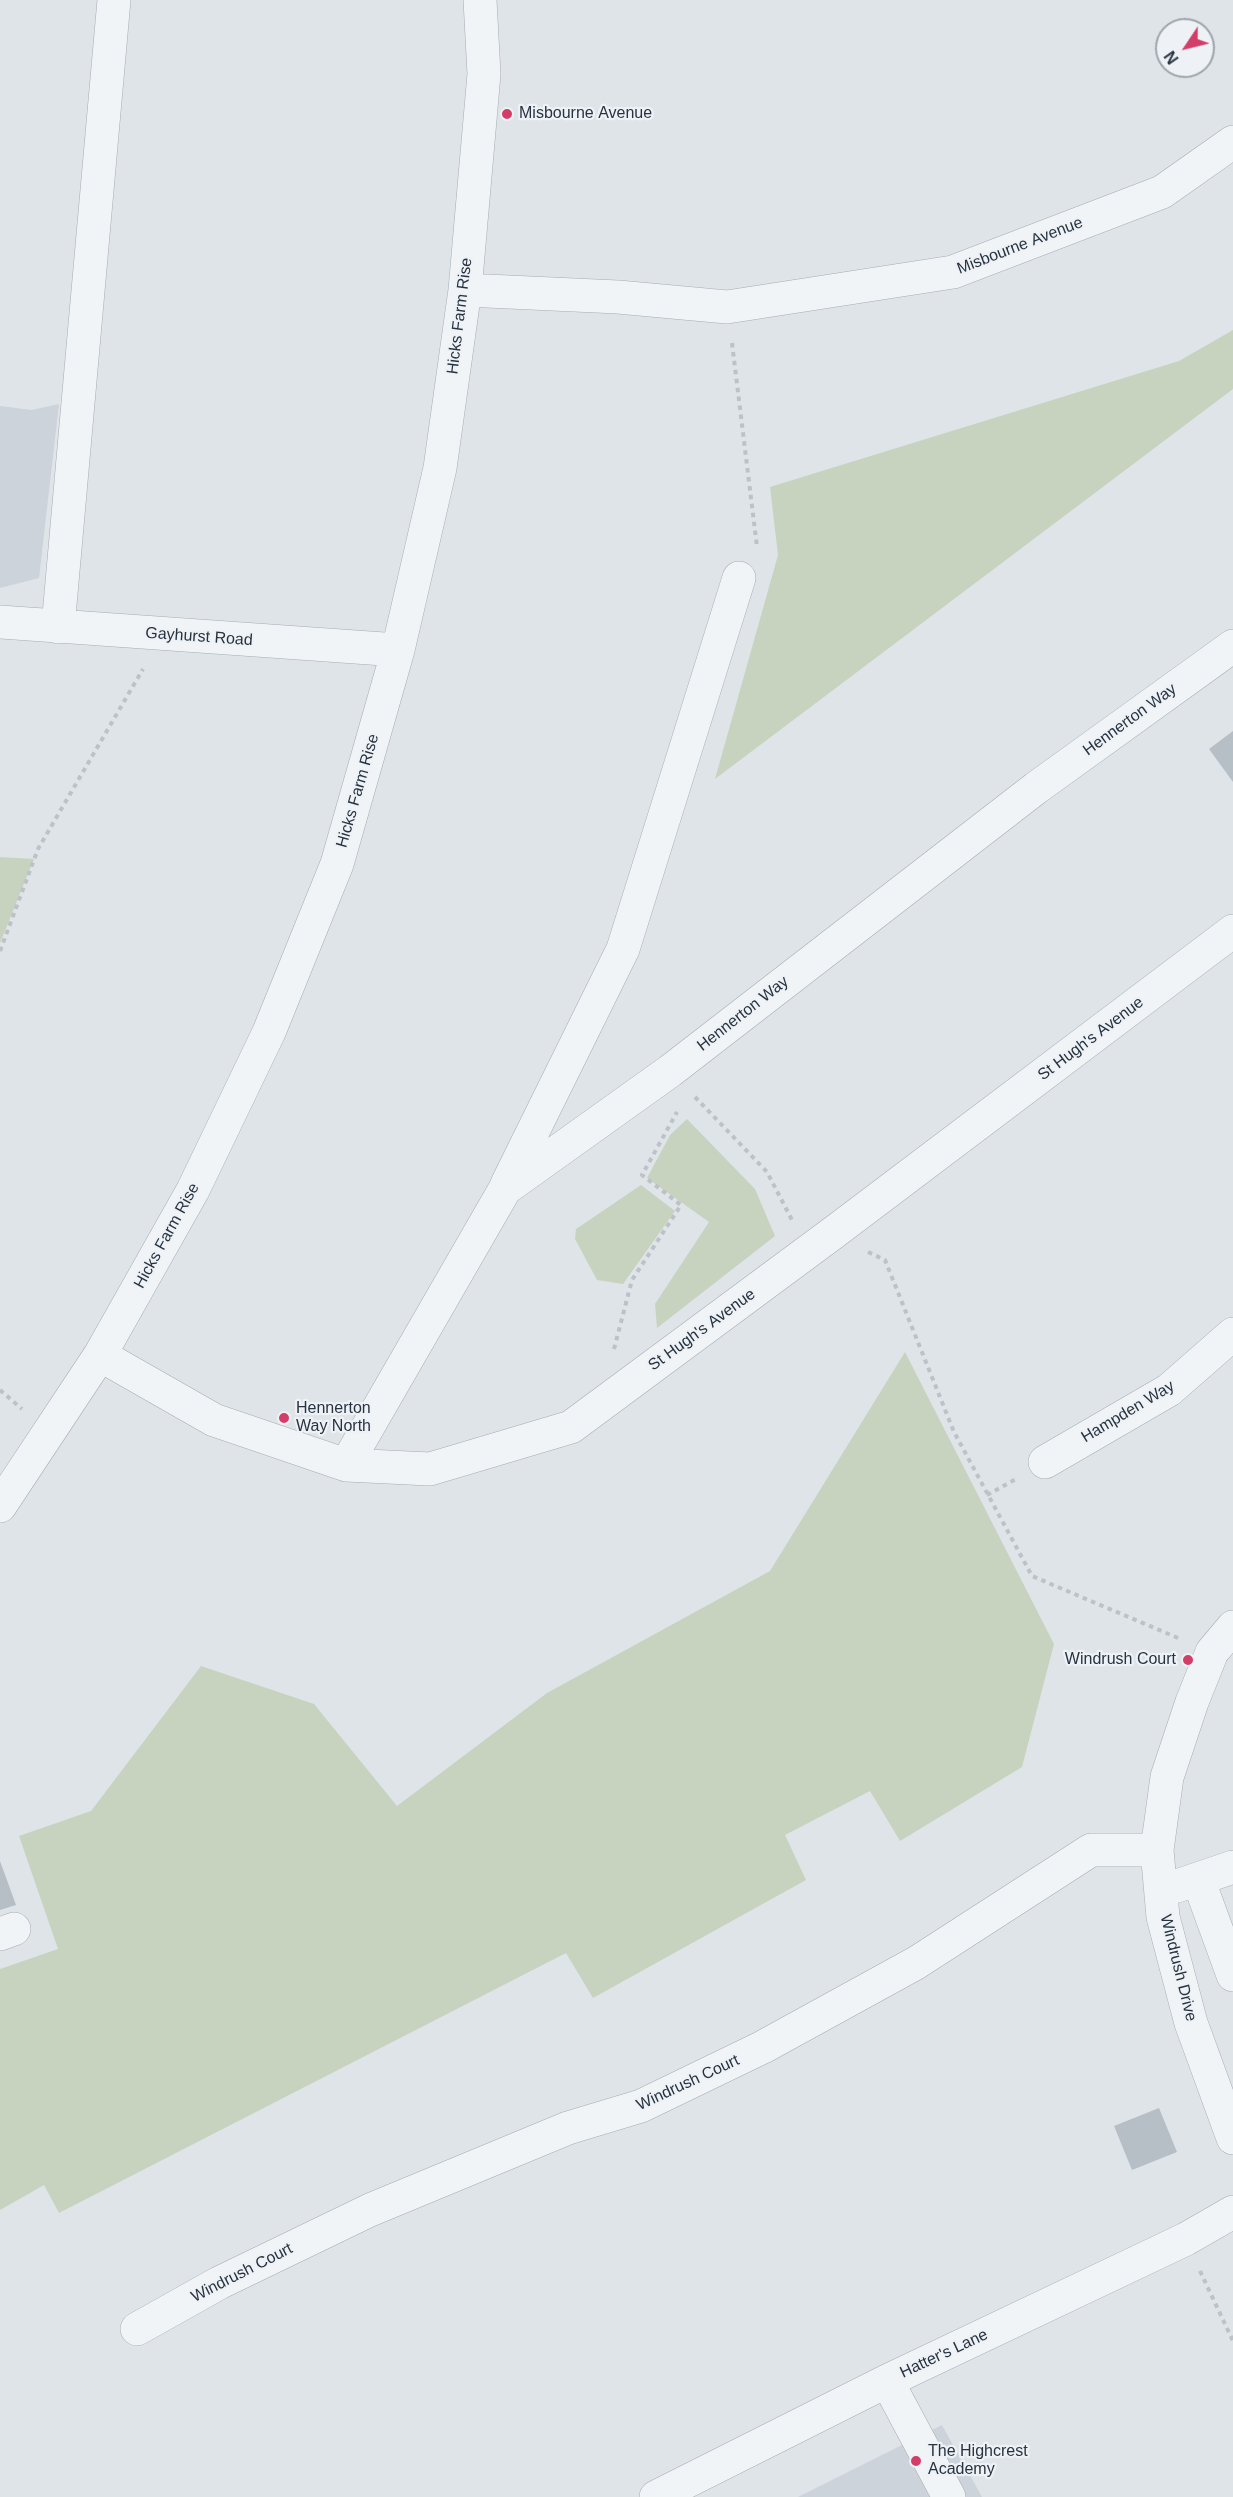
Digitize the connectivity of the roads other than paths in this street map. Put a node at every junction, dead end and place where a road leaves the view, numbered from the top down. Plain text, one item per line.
1 (114, 0) edge
2 (480, 0) edge
3 (1233, 142) edge
4 (465, 290) junction
5 (739, 578) dead end
6 (0, 622) edge
7 (57, 627) junction
8 (1233, 646) edge
9 (398, 650) junction
10 (1233, 931) edge
11 (505, 1189) junction
12 (1233, 1334) edge
13 (100, 1355) junction
14 (1045, 1462) dead end
15 (346, 1465) junction
16 (0, 1506) edge
17 (1233, 1627) edge
18 (1157, 1850) junction
19 (1233, 1867) edge
20 (1198, 1879) junction
21 (1161, 1892) junction
22 (1233, 1975) edge
23 (1224, 2086) edge
24 (1233, 2138) edge
25 (1233, 2212) edge
26 (137, 2329) dead end
27 (887, 2381) junction
28 (656, 2497) edge
29 (949, 2497) edge

1 - 7 street
2 - 4 street, Hicks Farm Rise
3 - 4 street, Misbourne Avenue
4 - 9 street, Hicks Farm Rise
5 - 11 street
6 - 7 street, Gayhurst Road
7 - 9 street, Gayhurst Road
8 - 11 street, Hennerton Way
9 - 13 street, Hicks Farm Rise
10 - 15 street, St Hugh's Avenue
11 - 15 street, Hennerton Way
12 - 14 street, Hampden Way
13 - 15 street, St Hugh's Avenue
13 - 16 street, Hicks Farm Rise
17 - 18 street, Windrush Drive
18 - 21 street, Windrush Drive
18 - 26 street, Windrush Court
19 - 20 street
20 - 21 street
20 - 22 street
21 - 23 street, Windrush Drive
23 - 24 street, Windrush Drive
25 - 27 street, Hatter's Lane
27 - 28 street, Hatter's Lane
27 - 29 street

